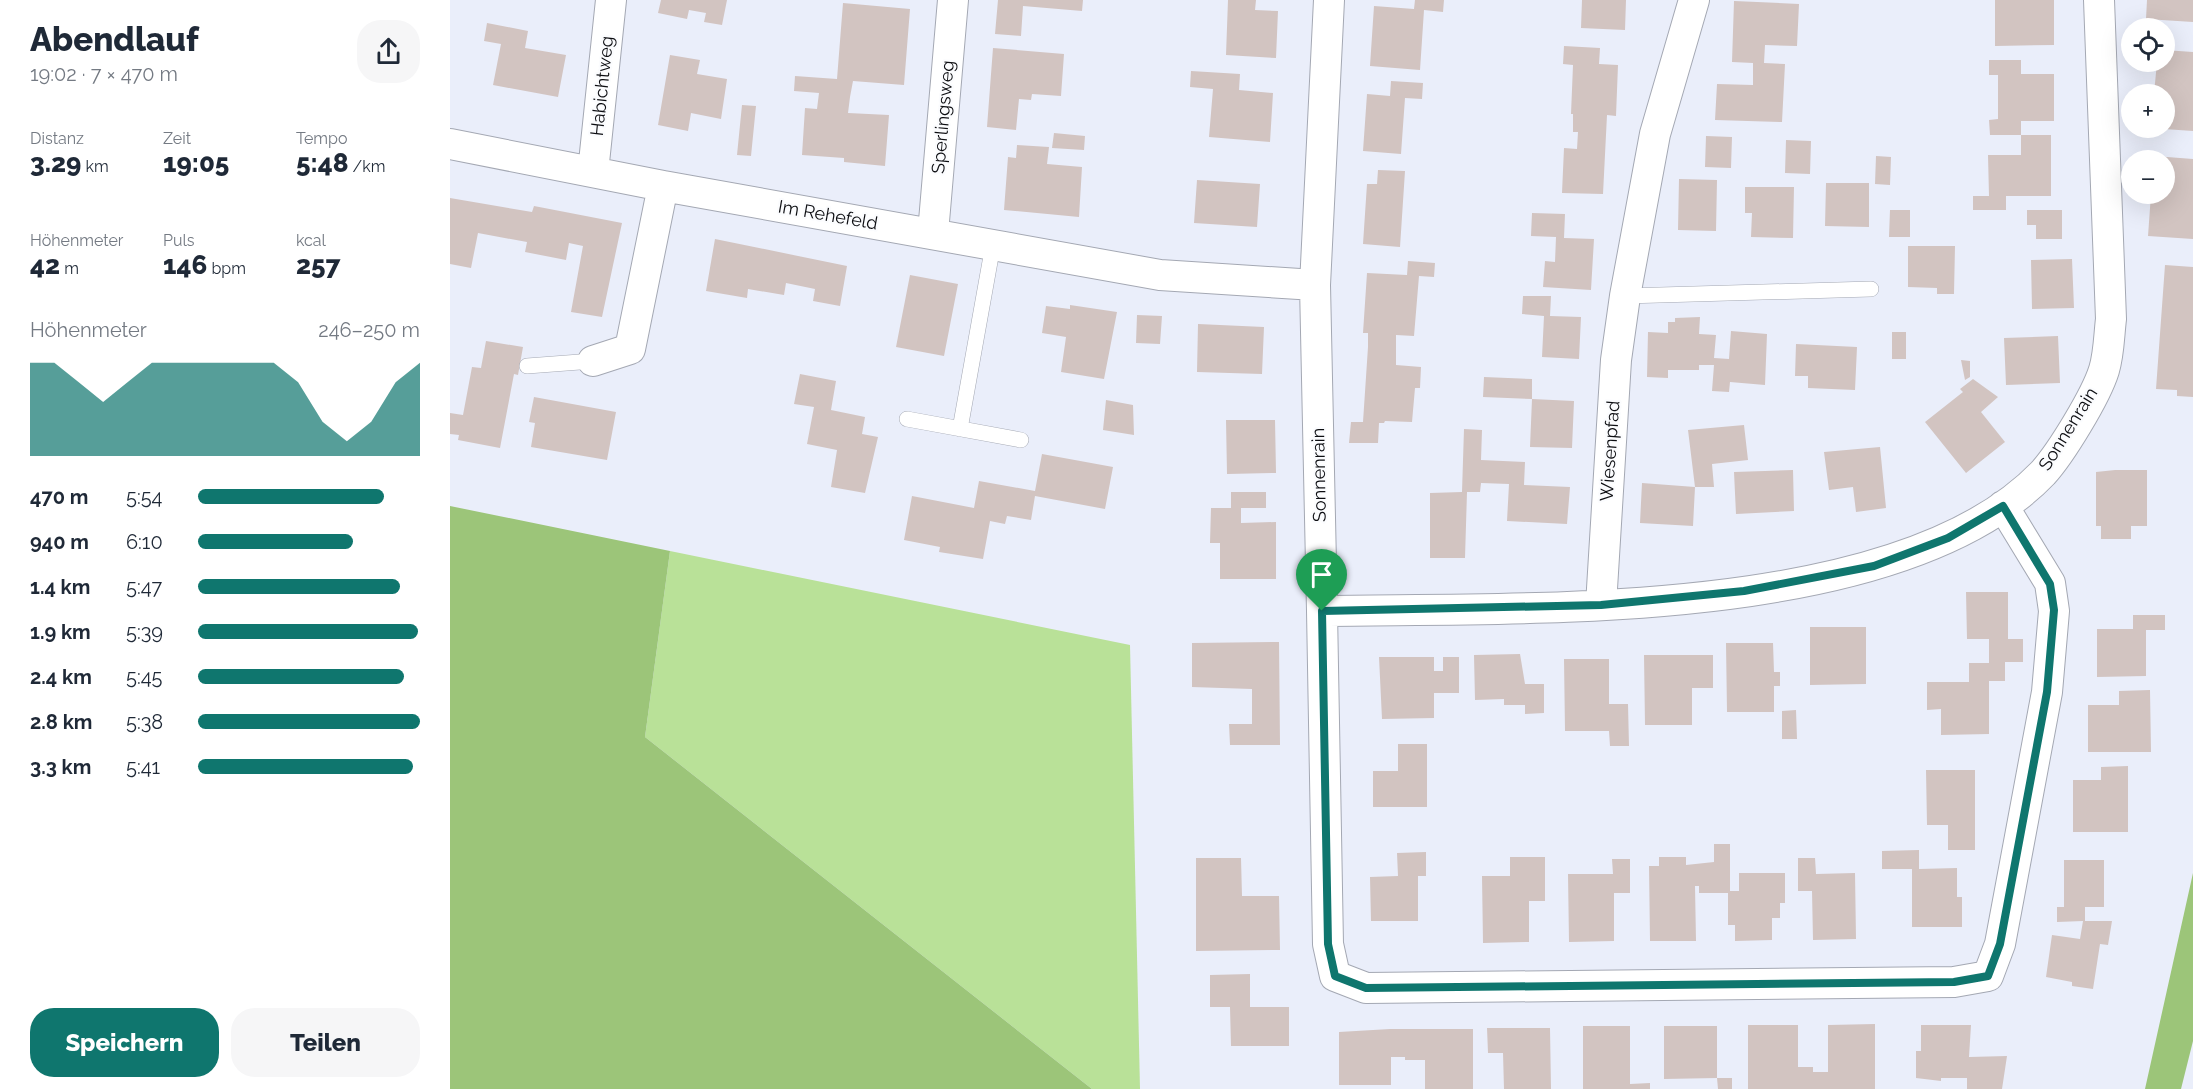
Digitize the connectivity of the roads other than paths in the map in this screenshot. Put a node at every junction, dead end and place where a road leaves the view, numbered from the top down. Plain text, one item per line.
1 (610, 0) edge
2 (953, 0) edge
3 (1329, 0) edge
4 (1694, 0) edge
5 (2099, 0) edge
6 (450, 144) edge
7 (593, 172) junction
8 (663, 186) junction
9 (933, 233) junction
10 (993, 245) junction
11 (1315, 285) junction
12 (1870, 289) dead end
13 (1625, 296) junction
14 (593, 361) joint
15 (527, 366) dead end
16 (907, 419) dead end
17 (960, 429) junction
18 (1021, 440) dead end
19 (2003, 506) junction
20 (1601, 605) junction
21 (1322, 611) junction

1 - 7 street, Habichtweg
2 - 9 street, Sperlingsweg
3 - 11 street, Sonnenrain
4 - 13 street, Wiesenpfad
5 - 19 street, Sonnenrain
6 - 7 street, Im Rehefeld
7 - 8 street, Im Rehefeld
8 - 9 street, Im Rehefeld
8 - 14 street
9 - 10 street, Im Rehefeld
10 - 11 street, Im Rehefeld
10 - 17 lane
11 - 21 street, Sonnenrain
12 - 13 lane
13 - 20 street, Wiesenpfad
14 - 15 lane
16 - 17 lane
17 - 18 lane
19 - 20 street, Sonnenrain
19 - 21 street
20 - 21 street, Sonnenrain

